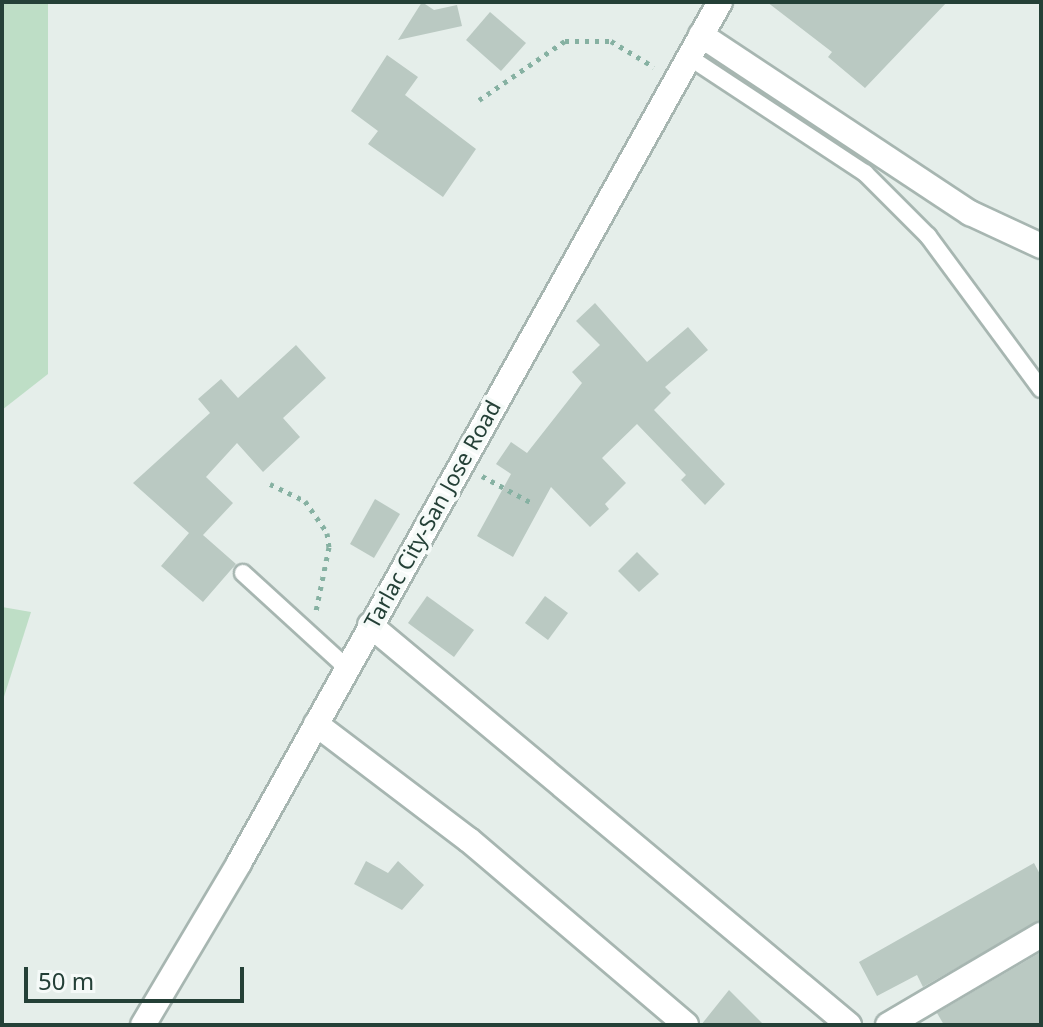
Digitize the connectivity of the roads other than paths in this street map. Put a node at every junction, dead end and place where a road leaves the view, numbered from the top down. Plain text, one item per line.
1 (720, 2) edge
2 (701, 35) junction
3 (689, 57) junction
4 (1041, 246) edge
5 (1041, 389) edge
6 (243, 573) dead end
7 (370, 625) junction
8 (347, 668) junction
9 (316, 724) junction
10 (1041, 935) edge
11 (143, 1025) edge
12 (686, 1025) edge
13 (849, 1025) edge
14 (888, 1025) edge

1 - 2 street, Tarlac City-San Jose Road
2 - 3 street, Tarlac City-San Jose Road
2 - 4 street
3 - 5 lane
3 - 7 street, Tarlac City-San Jose Road
6 - 8 lane
7 - 8 street, Tarlac City-San Jose Road
7 - 13 street
8 - 9 street, Tarlac City-San Jose Road
9 - 11 street, Tarlac City-San Jose Road
9 - 12 street
10 - 14 street

